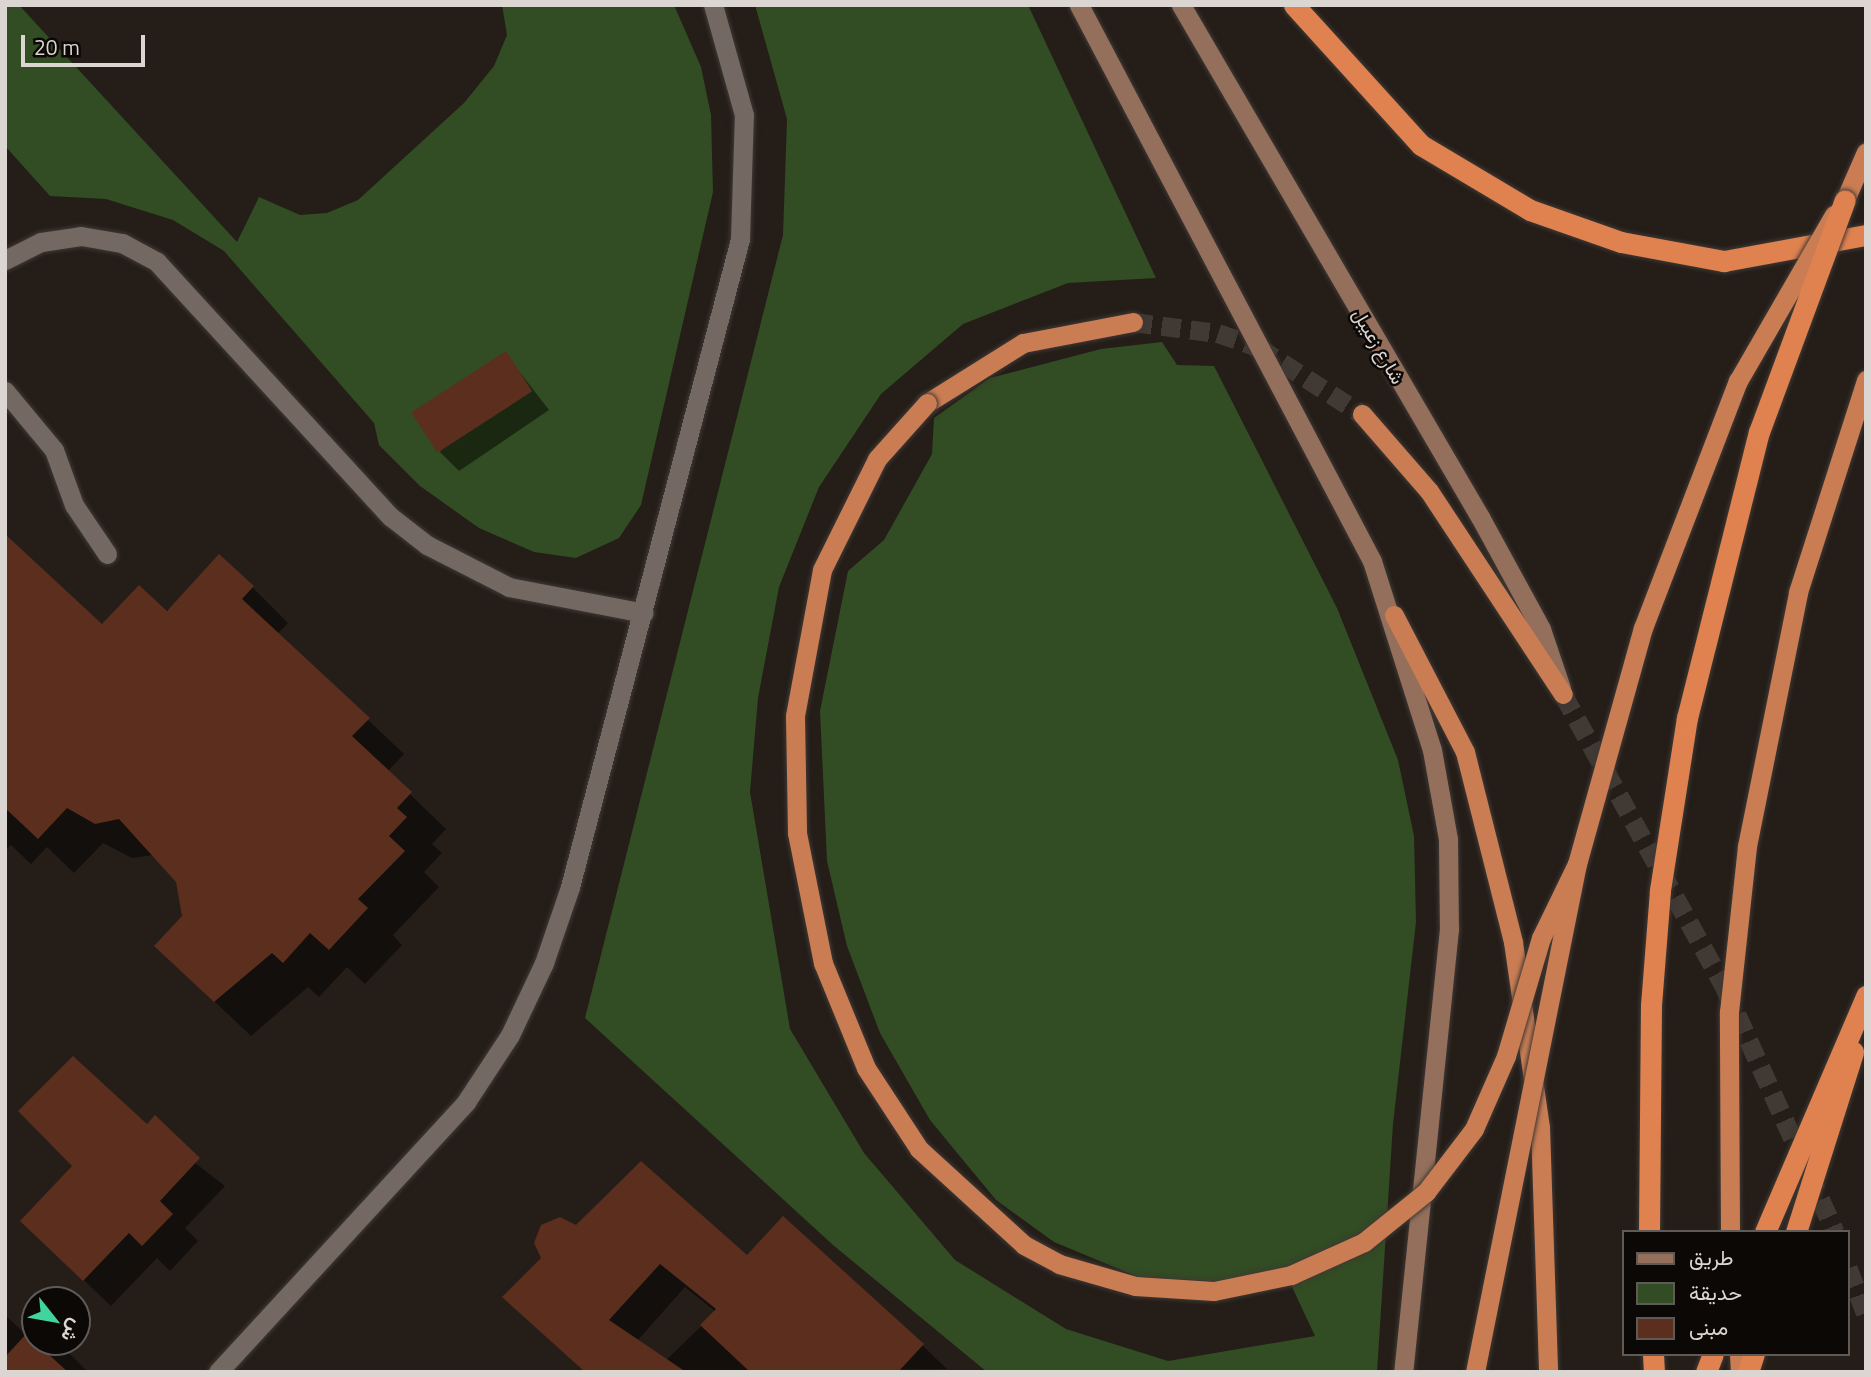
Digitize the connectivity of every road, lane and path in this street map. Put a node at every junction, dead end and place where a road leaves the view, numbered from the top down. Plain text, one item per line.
1 (713, 5) edge
2 (1079, 5) edge
3 (1181, 5) edge
4 (1294, 5) edge
5 (1866, 152) edge
6 (1845, 200) junction
7 (1866, 235) edge
8 (5, 260) edge
9 (1133, 322) tunnel mouth
10 (1866, 380) edge
11 (5, 391) edge
12 (1362, 414) tunnel mouth
13 (107, 554) dead end
14 (644, 613) junction
15 (1394, 615) junction
16 (1563, 694) joint
17 (1577, 864) junction
18 (1866, 998) edge
19 (1649, 1230) edge
20 (1730, 1230) edge
21 (1766, 1230) edge
22 (1797, 1230) edge
23 (218, 1372) edge
24 (1403, 1372) edge
25 (1475, 1372) edge
26 (1548, 1372) edge

1 - 14 street
2 - 15 main road
3 - 16 main road, شارع زعيبل
4 - 7 highway
5 - 6 highway
6 - 17 highway, bridge
6 - 19 highway, bridge
8 - 14 street
9 - 17 highway, bridge
10 - 20 highway, bridge
11 - 13 street
12 - 16 highway
14 - 23 street
15 - 24 main road
15 - 26 highway
17 - 25 highway, bridge
18 - 21 highway
18 - 22 highway

